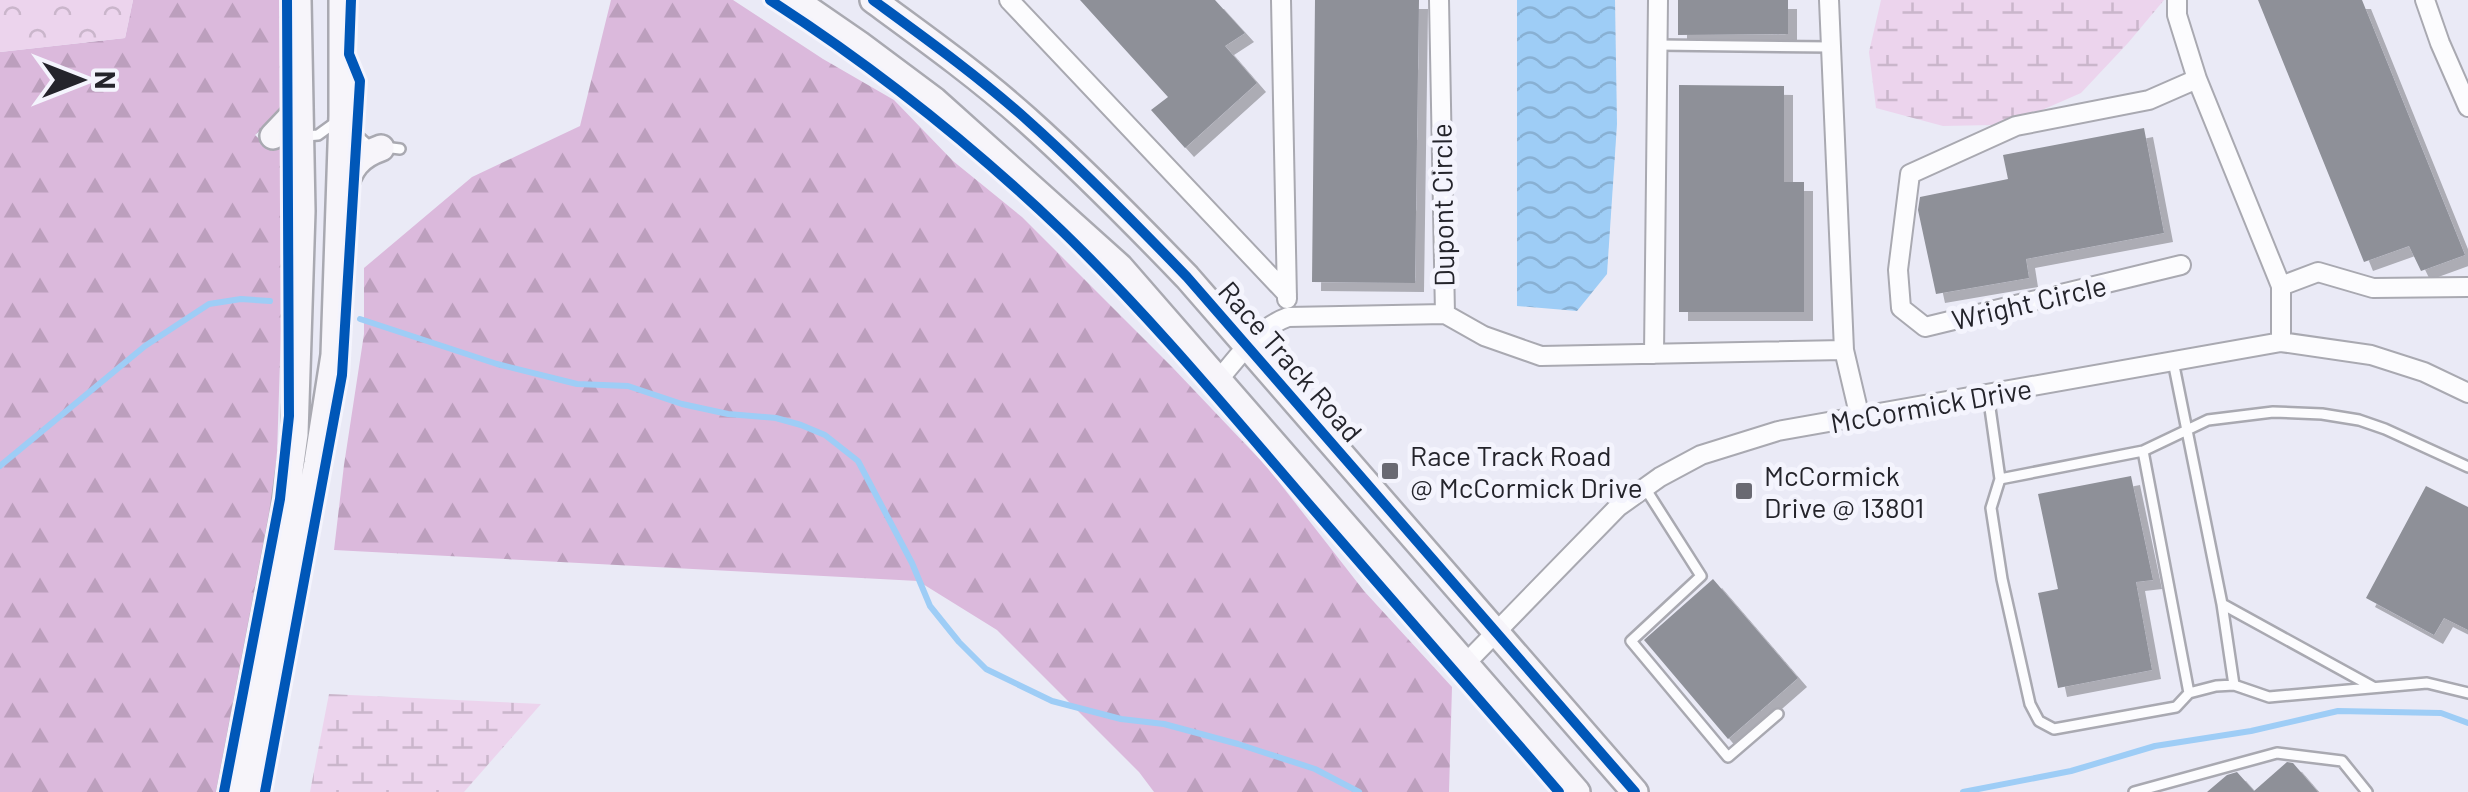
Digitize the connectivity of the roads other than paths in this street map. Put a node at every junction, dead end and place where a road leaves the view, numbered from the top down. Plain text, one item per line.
1 (298, 0) edge
2 (342, 0) edge
3 (358, 0) edge
4 (794, 0) edge
5 (873, 0) edge
6 (1009, 0) edge
7 (1281, 0) edge
8 (1439, 0) edge
9 (1658, 0) edge
10 (1828, 0) edge
11 (2176, 0) edge
12 (2425, 0) edge
13 (1658, 46) junction
14 (1831, 47) junction
15 (2197, 79) junction
16 (2468, 107) edge
17 (342, 116) junction
18 (282, 138) junction
19 (390, 148) joint
20 (340, 201) junction
21 (2181, 265) dead end
22 (2280, 286) junction
23 (2468, 287) edge
24 (1288, 294) junction
25 (1445, 314) junction
26 (1288, 317) junction
27 (2280, 342) junction
28 (1248, 345) junction
29 (1844, 350) junction
30 (1654, 354) junction
31 (2173, 361) junction
32 (1219, 379) junction
33 (330, 382) junction
34 (1988, 394) junction
35 (2468, 394) edge
36 (1860, 418) junction
37 (2188, 430) junction
38 (2143, 451) junction
39 (2468, 468) edge
40 (2000, 479) junction
41 (1645, 488) junction
42 (2222, 604) junction
43 (1496, 631) junction
44 (1466, 663) junction
45 (2234, 685) junction
46 (2374, 687) junction
47 (2189, 693) junction
48 (2468, 693) edge
49 (1778, 714) dead end
50 (231, 792) edge
51 (254, 792) edge
52 (1577, 792) edge
53 (1635, 792) edge
54 (2134, 792) edge
55 (2367, 792) edge

1 - 18 main road
2 - 17 main road
3 - 17 main road
4 - 32 main road
5 - 28 main road, Race Track Road
6 - 24 street
7 - 24 street
8 - 25 street, Dupont Circle
9 - 13 street
10 - 14 street
11 - 15 street
12 - 16 street
13 - 14 lane
13 - 30 street
14 - 29 street
15 - 21 street, Wright Circle
15 - 22 street
17 - 18 lane
17 - 19 lane
17 - 20 main road
18 - 33 main road
18 - 50 main road
19 - 20 main road
20 - 33 main road
22 - 23 street
22 - 27 street
24 - 26 street
25 - 26 street, Dupont Circle
25 - 30 street
26 - 28 street
27 - 31 street, McCormick Drive
27 - 35 street, McCormick Drive
28 - 32 street
28 - 43 main road, Race Track Road
29 - 30 street
29 - 36 street
31 - 34 street, McCormick Drive
31 - 37 lane
32 - 44 main road
33 - 51 main road
34 - 36 street, McCormick Drive
34 - 40 lane
36 - 41 street, McCormick Drive
37 - 38 lane
37 - 39 lane
37 - 42 lane
38 - 40 lane
38 - 47 lane
40 - 47 lane
41 - 43 street, McCormick Drive
41 - 49 lane
42 - 45 lane
42 - 46 lane
43 - 44 street, McCormick Drive
43 - 53 main road, Race Track Road
44 - 52 main road
45 - 46 lane
45 - 47 lane
46 - 48 lane
54 - 55 lane

